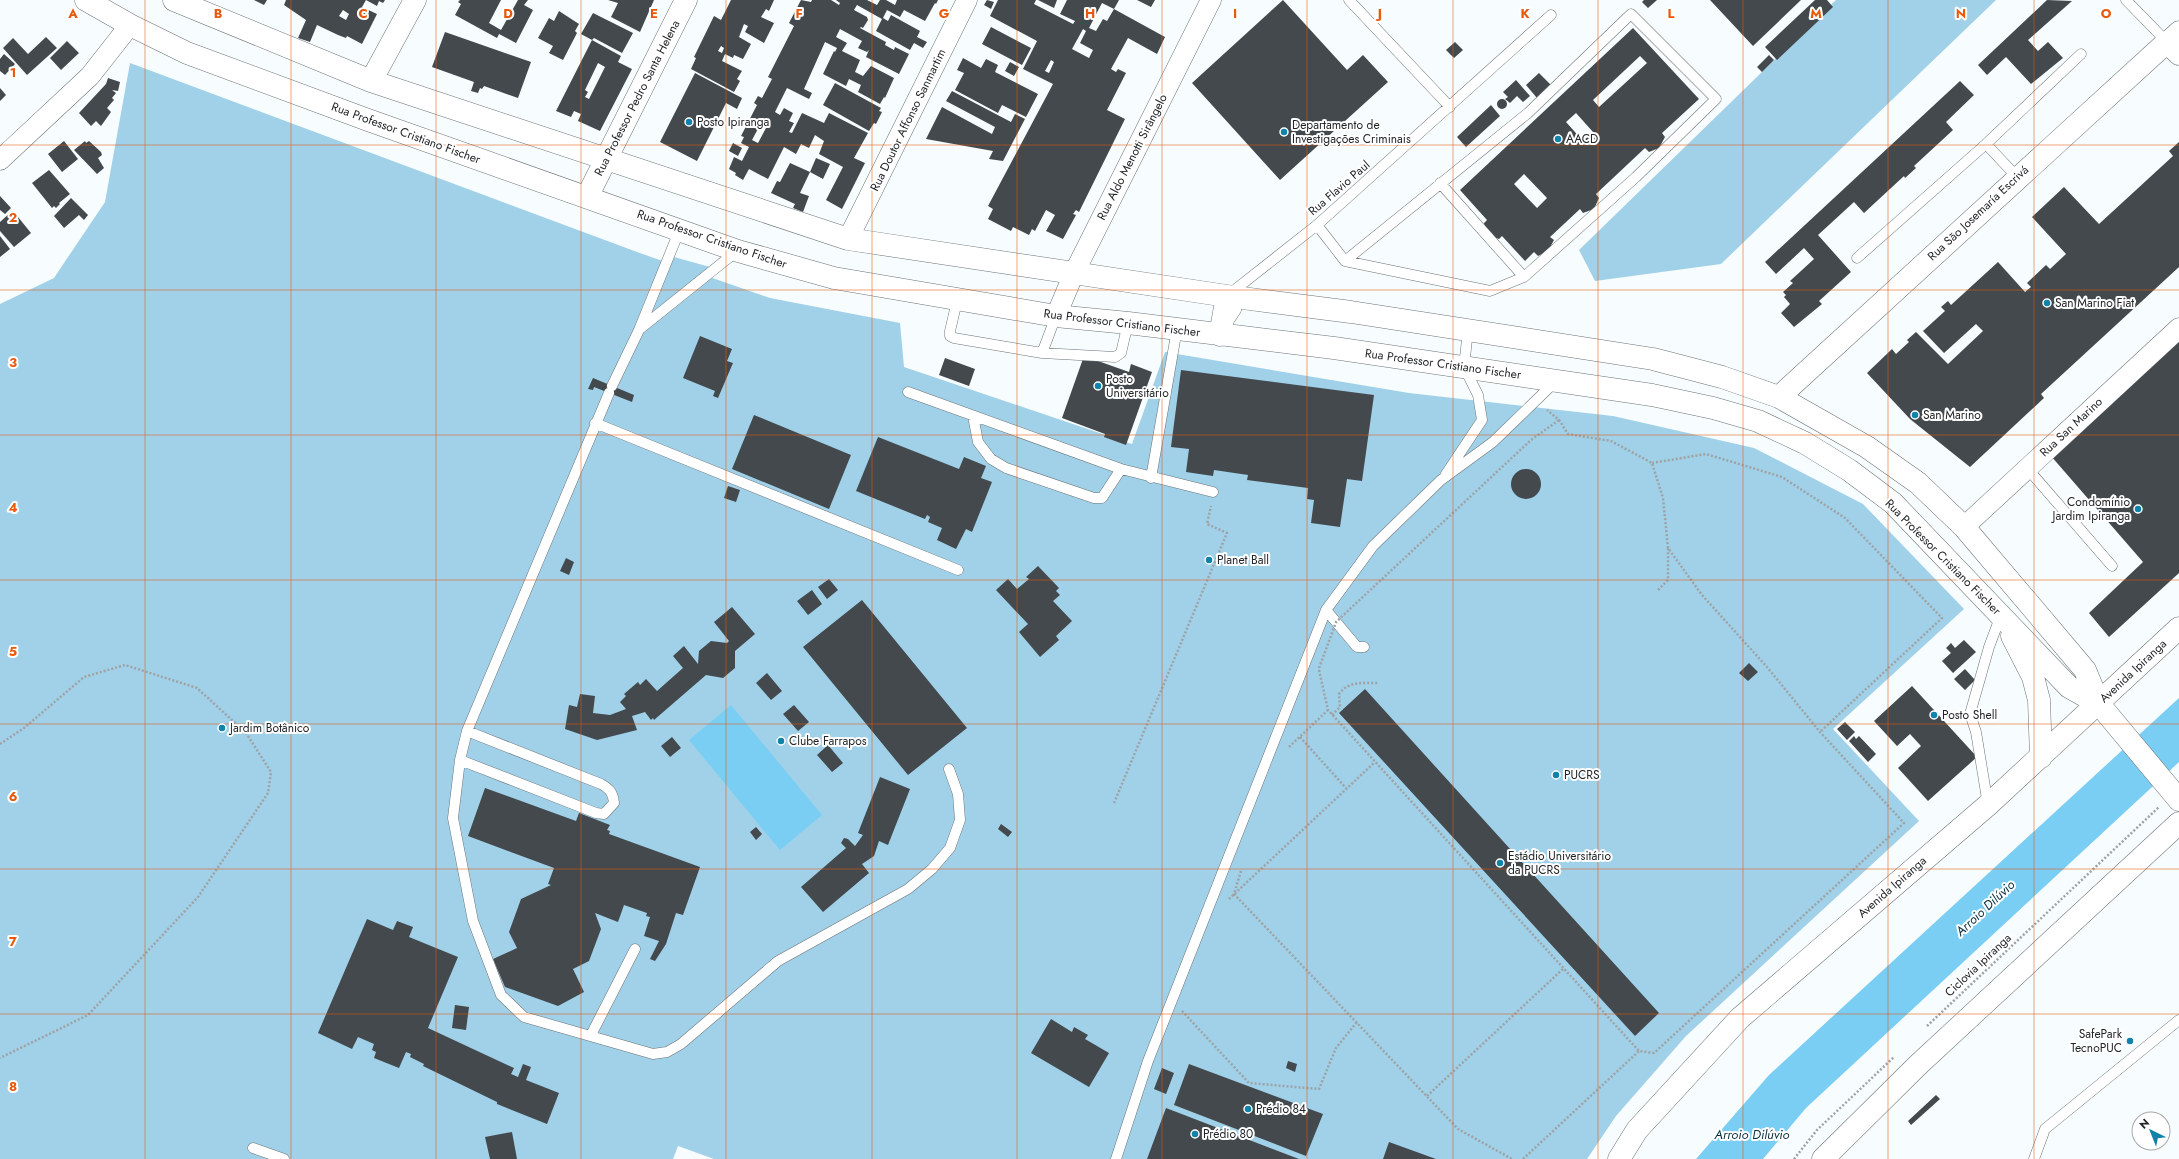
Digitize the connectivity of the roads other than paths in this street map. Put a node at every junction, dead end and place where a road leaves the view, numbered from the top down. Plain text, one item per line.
1 (86, 0) edge
2 (174, 0) edge
3 (416, 0) edge
4 (686, 0) edge
5 (967, 0) edge
6 (1211, 0) edge
7 (1349, 0) edge
8 (2126, 0) edge
9 (1551, 15) dead end
10 (130, 25) junction
11 (2175, 42) edge
12 (2081, 54) dead end
13 (371, 81) junction
14 (1450, 107) junction
15 (1986, 144) junction
16 (606, 159) junction
17 (0, 160) edge
18 (2017, 178) junction
19 (1440, 183) junction
20 (587, 197) junction
21 (1317, 225) junction
22 (680, 229) junction
23 (848, 240) junction
24 (738, 250) junction
25 (1857, 258) dead end
26 (1345, 261) junction
27 (1074, 273) junction
28 (1524, 277) junction
29 (1227, 296) junction
30 (957, 301) junction
31 (1056, 316) junction
32 (1128, 323) junction
33 (2179, 328) edge
34 (1178, 329) junction
35 (640, 330) junction
36 (1468, 330) junction
37 (1220, 335) junction
38 (1042, 353) junction
39 (1464, 367) junction
40 (1557, 381) junction
41 (908, 392) dead end
42 (1779, 397) junction
43 (973, 416) junction
44 (1758, 421) junction
45 (595, 423) junction
46 (1868, 447) junction
47 (2027, 468) junction
48 (1121, 469) junction
49 (1152, 478) junction
50 (1441, 480) junction
51 (1213, 492) road end
52 (1964, 528) junction
53 (2112, 566) dead end
54 (958, 570) dead end
55 (1326, 610) junction
56 (2001, 615) junction
57 (2179, 628) edge
58 (1364, 647) dead end
59 (2099, 704) junction
60 (467, 731) junction
61 (2041, 757) junction
62 (460, 760) junction
63 (949, 768) dead end
64 (2174, 794) edge
65 (1988, 805) junction
66 (2179, 823) edge
67 (635, 949) dead end
68 (2179, 1020) edge
69 (591, 1035) junction
70 (253, 1148) dead end
71 (284, 1159) edge
72 (1116, 1159) edge
73 (1619, 1159) edge
74 (1823, 1159) edge
75 (2034, 1159) edge

1 - 10 main road, Rua Professor Cristiano Fischer
2 - 13 main road, Rua Professor Cristiano Fischer
3 - 13 main road
4 - 16 main road, Rua Professor Pedro Santa Helena
5 - 23 street, Rua Doutor Affonso Sanmartim
6 - 27 street, Rua Aldo Menotti Sirângelo
7 - 14 lane
8 - 11 lane
9 - 14 lane, Rua Flavio Paul
10 - 17 street
10 - 20 main road, Rua Professor Cristiano Fischer
11 - 18 main road, Rua São Josemaría Escrivá
12 - 15 lane
13 - 16 main road, Rua Professor Cristiano Fischer
14 - 21 lane, Rua Flavio Paul
15 - 18 lane
15 - 25 lane
16 - 20 main road, Rua Professor Pedro Santa Helena
16 - 23 main road, Rua Professor Cristiano Fischer
18 - 42 main road, Rua São Josemaría Escrivá
19 - 26 lane
19 - 28 lane
19 - 28 lane
20 - 22 main road, Rua Professor Cristiano Fischer
21 - 26 lane
21 - 29 lane, Rua Flavio Paul
22 - 24 main road, Rua Professor Cristiano Fischer
22 - 35 lane
23 - 27 main road, Rua Professor Cristiano Fischer
24 - 30 main road, Rua Professor Cristiano Fischer
24 - 35 lane
26 - 28 lane
27 - 29 main road, Rua Professor Cristiano Fischer
27 - 31 street, Rua Aldo Menotti Sirângelo
29 - 36 main road, Rua Professor Cristiano Fischer
29 - 37 main road
30 - 31 main road, Rua Professor Cristiano Fischer
30 - 38 lane
31 - 32 main road, Rua Professor Cristiano Fischer
31 - 38 lane
32 - 34 main road, Rua Professor Cristiano Fischer
32 - 38 lane
33 - 47 street, Rua San Marino
34 - 37 main road, Rua Professor Cristiano Fischer
34 - 49 lane
35 - 45 lane
36 - 39 lane
36 - 42 main road, Rua Professor Cristiano Fischer
37 - 39 main road, Rua Professor Cristiano Fischer
39 - 40 main road, Rua Professor Cristiano Fischer
39 - 50 lane
40 - 44 main road, Rua Professor Cristiano Fischer
40 - 50 lane
41 - 43 lane
42 - 46 main road, Rua Professor Cristiano Fischer
43 - 48 lane
43 - 48 lane
44 - 46 main road
44 - 56 main road, Rua Professor Cristiano Fischer
45 - 54 lane
45 - 60 lane
46 - 52 main road, Rua Professor Cristiano Fischer
47 - 52 street, Rua San Marino
47 - 53 lane
48 - 49 lane
49 - 51 lane
50 - 55 lane
52 - 59 main road, Rua Professor Cristiano Fischer
55 - 58 lane
55 - 72 lane
56 - 59 main road, Rua Professor Cristiano Fischer
56 - 61 main road
56 - 65 lane
57 - 59 main road, Avenida Ipiranga
59 - 61 main road, Avenida Ipiranga
59 - 64 main road, Rua Professor Cristiano Fischer
60 - 62 lane
60 - 62 lane
61 - 65 main road, Avenida Ipiranga
62 - 69 lane
63 - 69 lane
65 - 73 main road, Avenida Ipiranga
66 - 74 main road
67 - 69 lane
68 - 75 lane
70 - 71 lane

